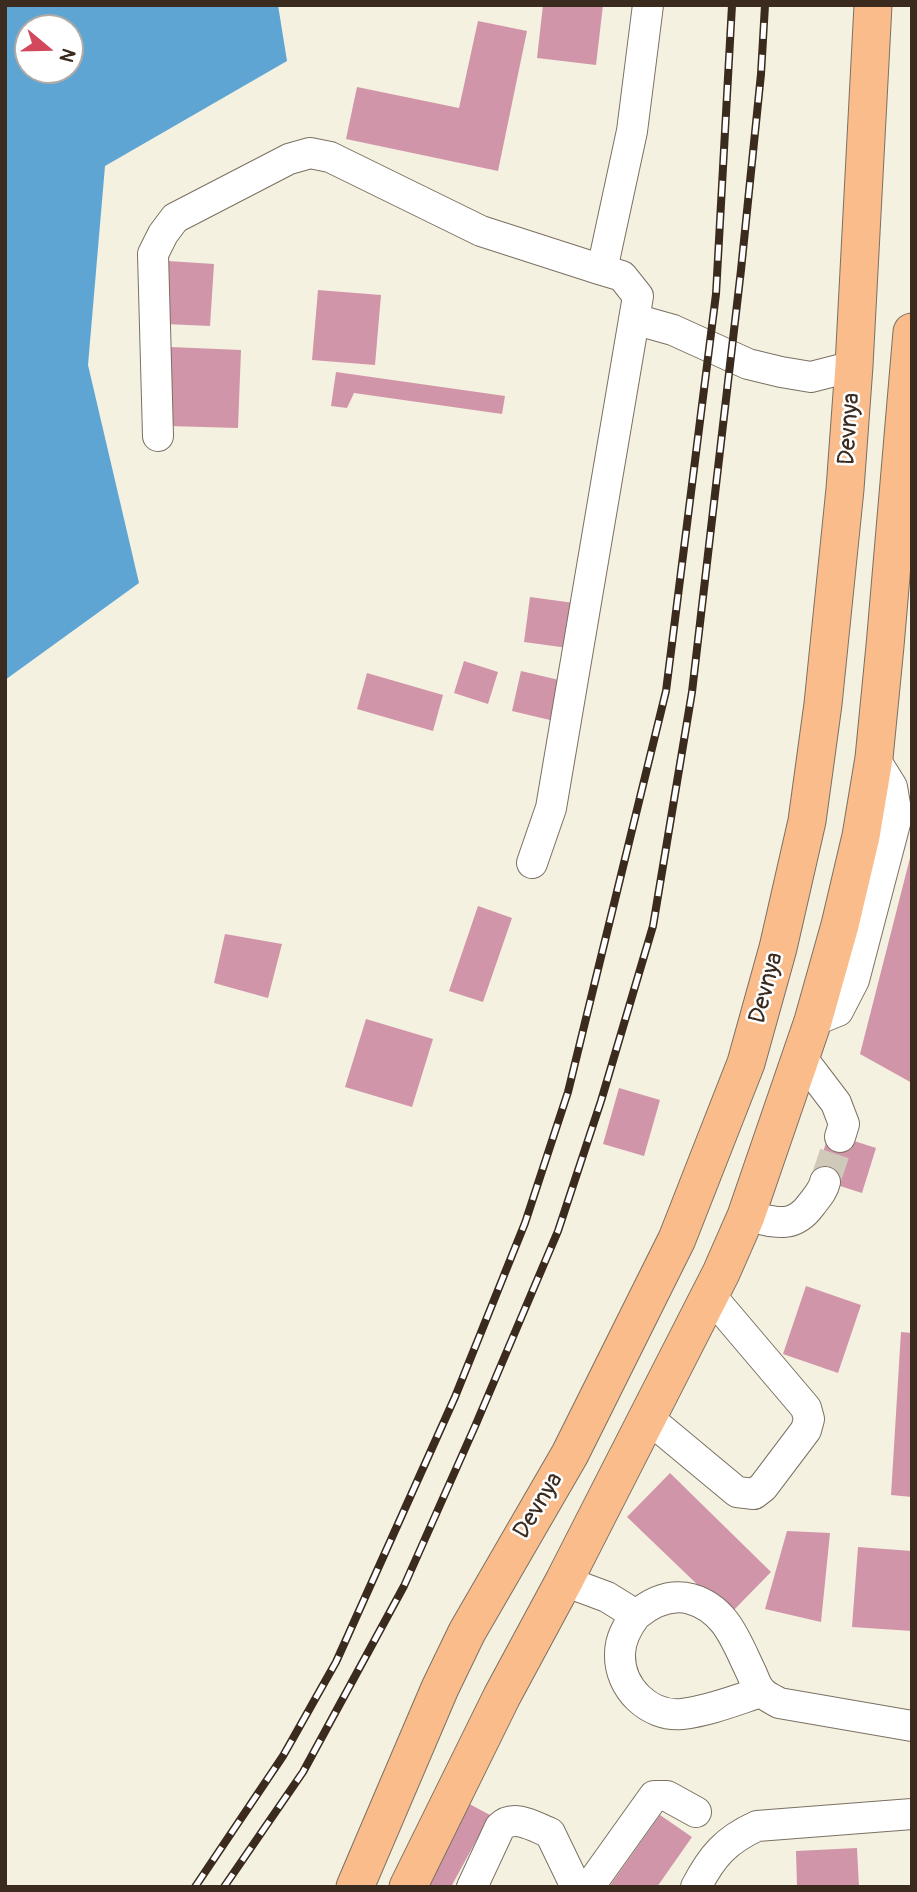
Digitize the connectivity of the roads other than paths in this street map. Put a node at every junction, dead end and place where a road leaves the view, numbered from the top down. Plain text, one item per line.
1 (648, 5) edge
2 (873, 5) edge
3 (602, 270) junction
4 (634, 319) junction
5 (912, 332) edge
6 (854, 366) junction
7 (158, 436) dead end
8 (904, 500) edge
9 (532, 863) dead end
10 (801, 1057) junction
11 (840, 1137) tunnel mouth
12 (825, 1182) tunnel mouth
13 (746, 1216) junction
14 (710, 1295) junction
15 (648, 1418) junction
16 (564, 1581) junction
17 (636, 1615) junction
18 (761, 1692) junction
19 (912, 1727) edge
20 (696, 1812) dead end
21 (912, 1814) edge
22 (355, 1887) edge
23 (408, 1887) edge
24 (472, 1887) edge
25 (576, 1887) edge
26 (589, 1887) edge
27 (696, 1887) edge

1 - 3 lane
2 - 6 main road, Devnya
3 - 4 lane
3 - 7 lane
4 - 6 lane
4 - 9 lane
5 - 8 main road
6 - 22 main road, Devnya
8 - 10 main road
10 - 11 lane
10 - 13 main road
12 - 13 lane
13 - 14 main road
14 - 15 main road
14 - 15 lane
15 - 16 main road
16 - 17 lane
16 - 23 main road
17 - 18 lane
17 - 18 lane
18 - 19 lane
20 - 26 lane
21 - 27 lane
24 - 25 lane

